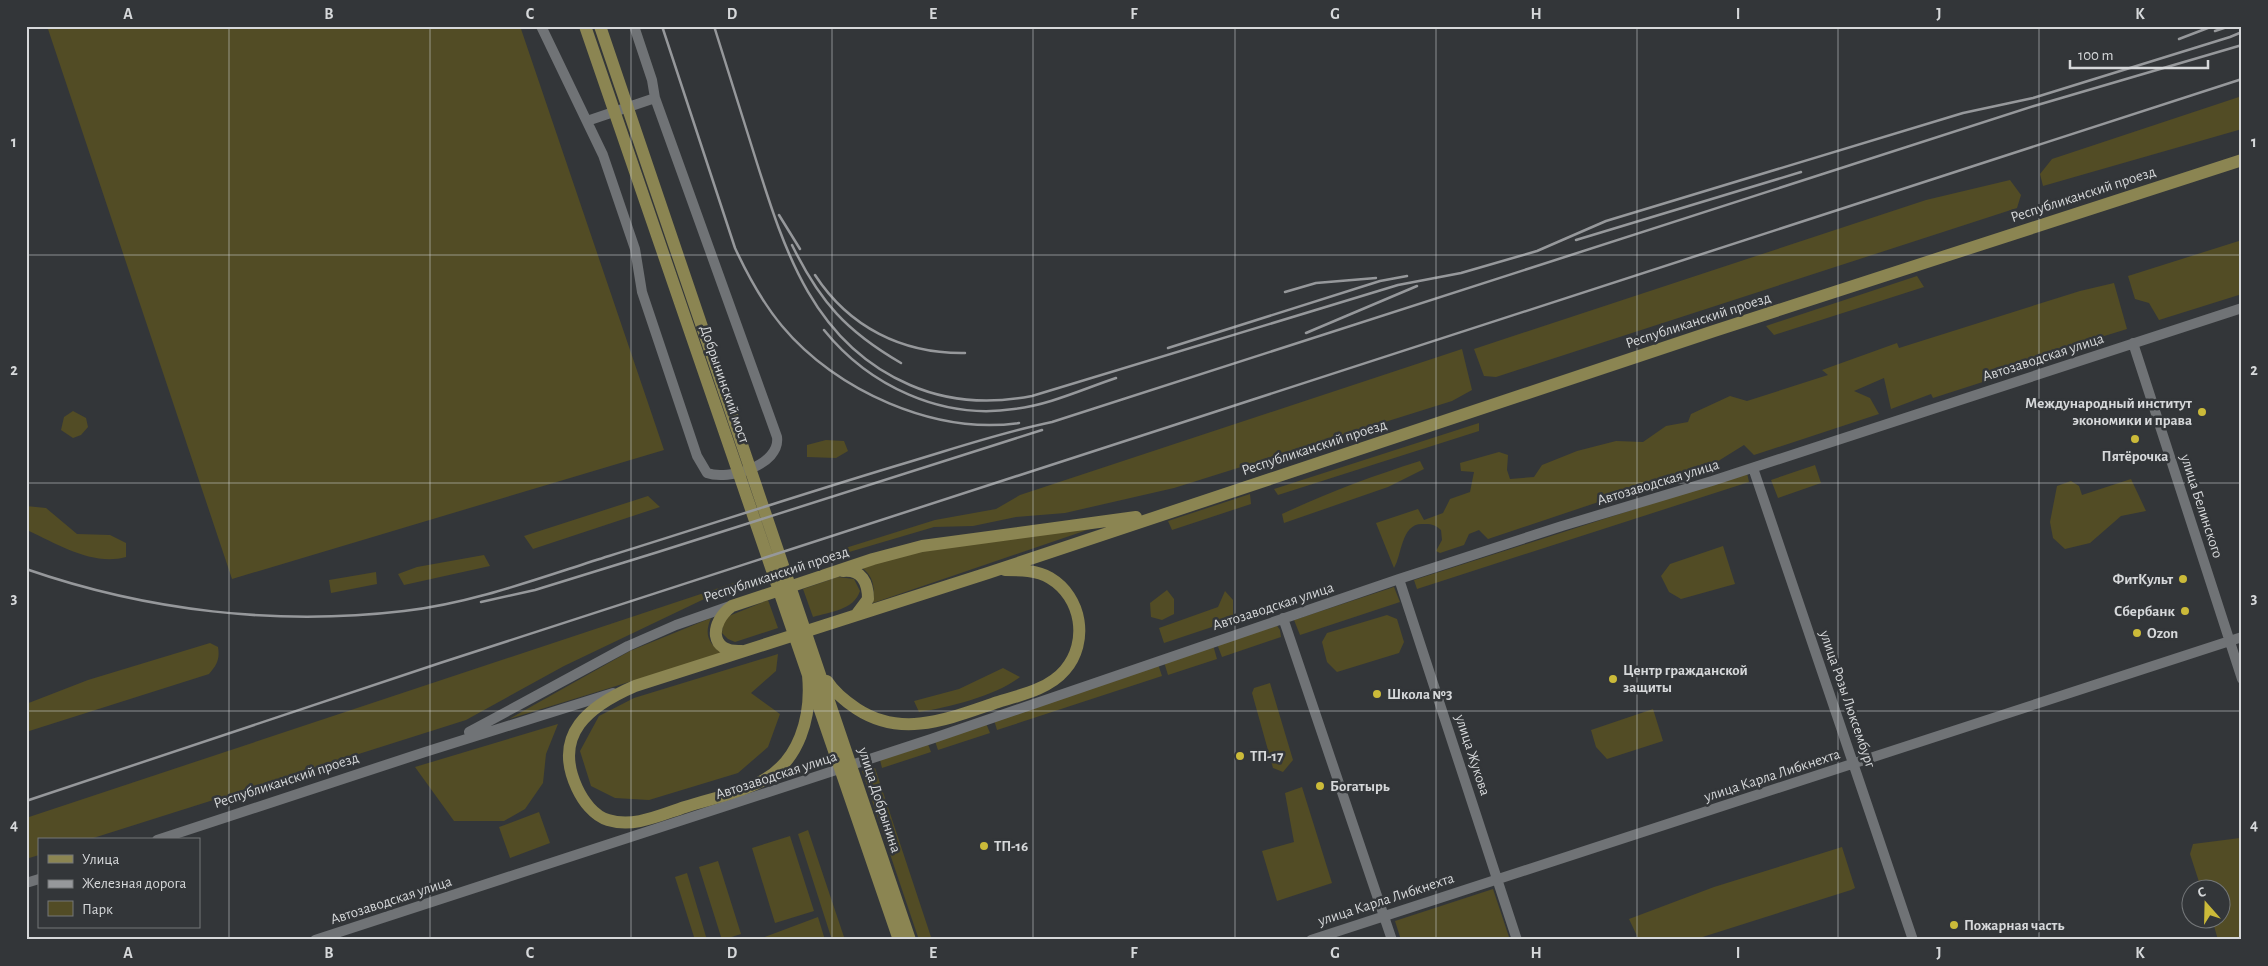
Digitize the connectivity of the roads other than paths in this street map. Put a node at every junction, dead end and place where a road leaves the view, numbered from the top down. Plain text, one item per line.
1 (541, 26) edge
2 (585, 26) edge
3 (600, 26) edge
4 (634, 26) edge
5 (655, 98) junction
6 (587, 121) junction
7 (2242, 160) edge
8 (2242, 308) edge
9 (2133, 343) junction
10 (1753, 468) junction
11 (1166, 513) junction
12 (833, 572) junction
13 (988, 573) junction
14 (1399, 579) junction
15 (732, 606) junction
16 (856, 615) junction
17 (1283, 618) junction
18 (2242, 637) edge
19 (2230, 641) junction
20 (745, 651) junction
21 (820, 671) junction
22 (808, 675) junction
23 (2242, 679) edge
24 (634, 686) junction
25 (424, 752) junction
26 (1854, 763) junction
27 (163, 838) edge
28 (1497, 878) junction
29 (38, 879) edge
30 (26, 883) edge
31 (1384, 916) junction
32 (315, 940) edge
33 (899, 940) edge
34 (910, 940) edge
35 (1311, 940) edge
36 (1392, 940) edge
37 (1517, 940) edge
38 (1913, 940) edge

1 - 6 street
2 - 22 main road, Добрынинский мост
3 - 21 main road, Добрынинский мост
4 - 5 street
5 - 6 street
5 - 6 street
7 - 11 main road, Республиканский проезд
8 - 9 street, Автозаводская улица
9 - 10 street, Автозаводская улица
9 - 19 street, улица Белинского
10 - 14 street, Автозаводская улица
10 - 26 street, улица Розы Люксембург
11 - 12 main road, Республиканский проезд
11 - 13 main road, Республиканский проезд
12 - 15 main road, Республиканский проезд
12 - 16 main road
13 - 16 main road, Республиканский проезд
13 - 21 main road
14 - 17 street, Автозаводская улица
14 - 28 street, улица Жукова
15 - 20 main road
15 - 25 street, Республиканский проезд
16 - 20 main road, Республиканский проезд
17 - 31 street
17 - 32 street, Автозаводская улица
18 - 19 street, улица Карла Либкнехта
19 - 23 street, улица Белинского
19 - 26 street, улица Карла Либкнехта
20 - 24 main road, Республиканский проезд
21 - 34 main road, улица Добрынина
22 - 24 main road
22 - 33 main road, улица Добрынина
24 - 25 street, Республиканский проезд
25 - 27 street, Республиканский проезд
26 - 28 street, улица Карла Либкнехта
26 - 38 street, улица Розы Люксембург
28 - 31 street, улица Карла Либкнехта
28 - 37 street, улица Жукова
29 - 30 street
31 - 35 street, улица Карла Либкнехта
31 - 36 street

